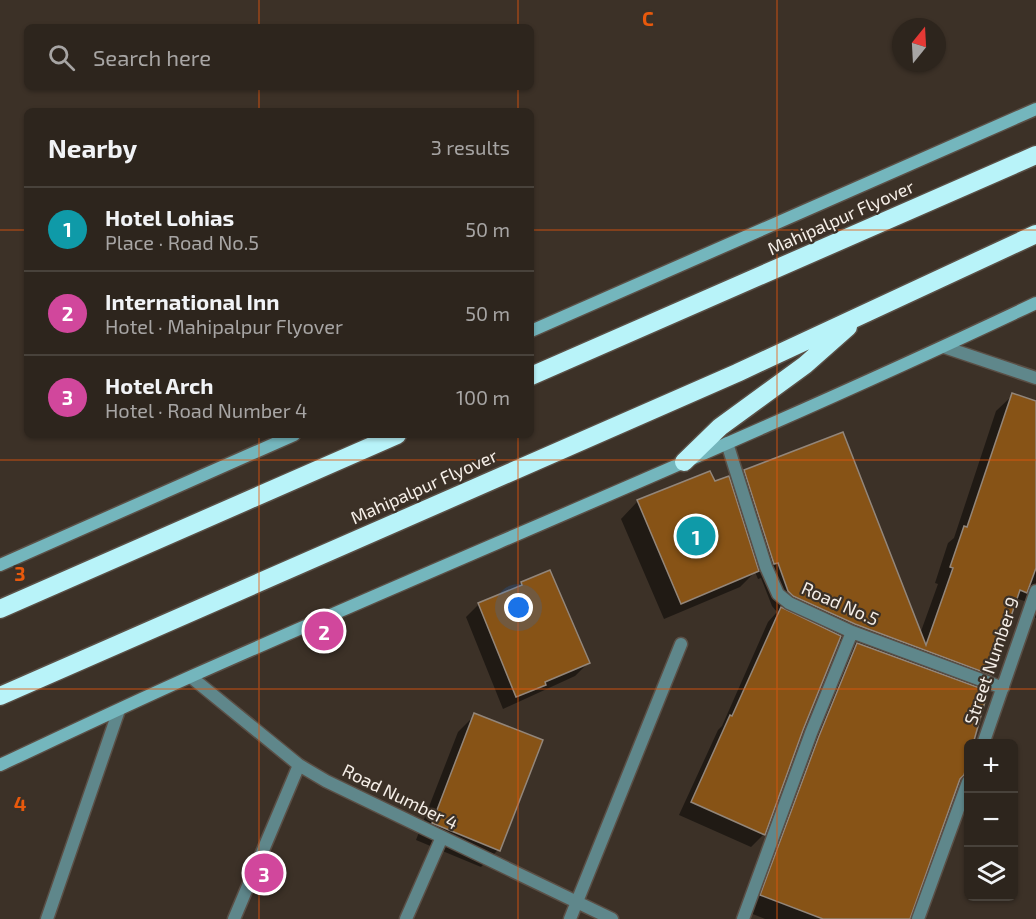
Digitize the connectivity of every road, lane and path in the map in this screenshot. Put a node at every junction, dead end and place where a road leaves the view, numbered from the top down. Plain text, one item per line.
1 (1036, 109) edge
2 (1036, 155) edge
3 (1036, 234) edge
4 (1036, 303) edge
5 (862, 314) junction
6 (534, 330) edge
7 (944, 347) junction
8 (534, 375) edge
9 (1036, 378) edge
10 (287, 438) edge
11 (390, 438) edge
12 (727, 443) junction
13 (684, 462) junction
14 (0, 565) edge
15 (1036, 591) edge
16 (0, 609) edge
17 (1033, 609) edge
18 (852, 632) junction
19 (681, 644) dead end
20 (190, 677) junction
21 (1003, 688) junction
22 (0, 696) edge
23 (118, 710) junction
24 (985, 739) edge
25 (0, 765) edge
26 (299, 765) junction
27 (965, 793) edge
28 (442, 837) junction
29 (577, 901) junction
30 (47, 919) edge
31 (234, 919) edge
32 (406, 919) edge
33 (570, 919) edge
34 (612, 919) edge
35 (742, 919) edge
36 (918, 919) edge

1 - 6 main road
2 - 8 highway, Mahipalpur Flyover
3 - 5 highway, Mahipalpur Flyover
4 - 7 main road
5 - 13 highway
5 - 22 highway, Mahipalpur Flyover
7 - 9 street
7 - 12 main road
10 - 14 main road
11 - 16 highway
12 - 13 main road
12 - 18 street, Road No.5
13 - 20 main road
15 - 17 street, Street Number 9
17 - 21 street, Street Number 9
18 - 21 street, Road No.5
18 - 35 street
19 - 29 street
20 - 23 main road
20 - 26 street, Road Number 4
21 - 24 street, Street Number 9
23 - 25 main road
23 - 30 street
26 - 28 street, Road Number 4
26 - 31 street
27 - 36 street
28 - 29 street, Road Number 4
28 - 32 street
29 - 33 street
29 - 34 street, Road Number 4

